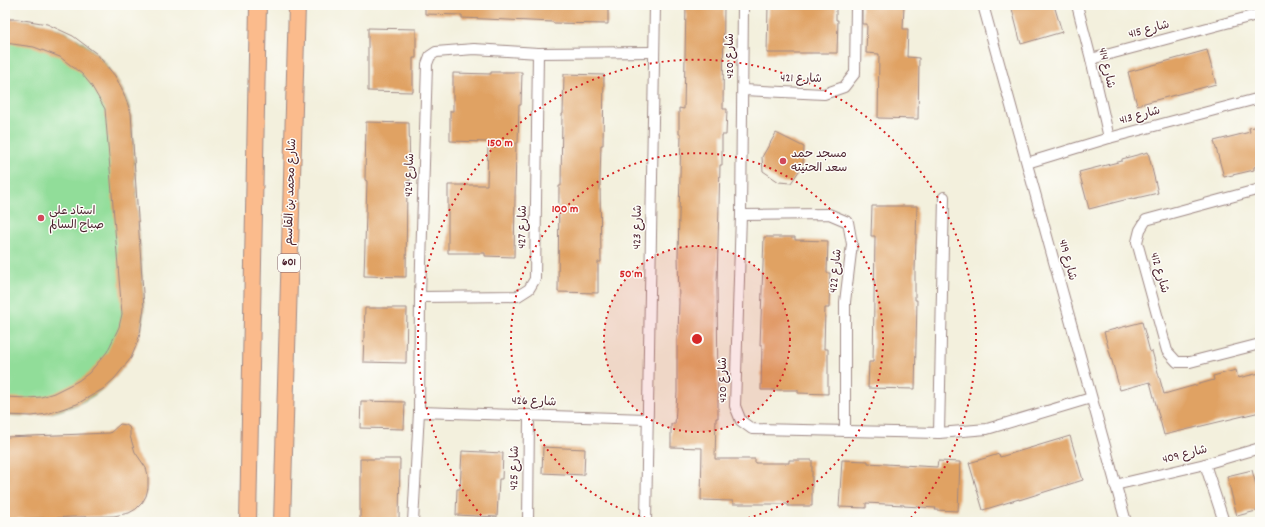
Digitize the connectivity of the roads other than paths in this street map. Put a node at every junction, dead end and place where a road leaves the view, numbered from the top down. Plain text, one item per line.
1 (258, 5) edge
2 (297, 5) edge
3 (655, 5) edge
4 (743, 5) edge
5 (856, 5) edge
6 (983, 5) edge
7 (1076, 5) edge
8 (1260, 14) edge
9 (654, 52) junction
10 (538, 53) junction
11 (1091, 59) junction
12 (743, 90) junction
13 (1260, 98) edge
14 (1109, 138) junction
15 (1027, 163) junction
16 (1260, 189) edge
17 (944, 197) dead end
18 (741, 215) junction
19 (420, 297) junction
20 (1260, 344) edge
21 (1091, 398) junction
22 (419, 412) junction
23 (529, 415) junction
24 (647, 419) junction
25 (845, 431) junction
26 (939, 433) junction
27 (1260, 448) edge
28 (1205, 464) junction
29 (1115, 485) junction
30 (248, 522) edge
31 (282, 522) edge
32 (413, 522) edge
33 (528, 522) edge
34 (646, 522) edge
35 (1126, 522) edge
36 (1224, 522) edge

1 - 30 main road
2 - 31 main road, شارع محمد بن القاسم / 601
3 - 9 street, شارع 423
4 - 12 street, شارع 420
5 - 12 street, شارع 421
6 - 15 street, شارع 419
7 - 11 street, شارع 414
8 - 11 street, شارع 415
9 - 10 street, شارع 424
9 - 24 street, شارع 423
10 - 19 street, شارع 427
10 - 19 street, شارع 424
11 - 14 street, شارع 414
12 - 18 street, شارع 420
13 - 14 street, شارع 413
14 - 15 street, شارع 413
15 - 21 street, شارع 419
16 - 20 street, شارع 412
17 - 26 street
18 - 25 street, شارع 420
18 - 25 street, شارع 422
19 - 22 street, شارع 424
21 - 26 street, شارع 420
21 - 29 street, شارع 419
22 - 23 street, شارع 426
22 - 32 street, شارع 424
23 - 24 street, شارع 426
23 - 33 street, شارع 425
24 - 34 street, شارع 423
25 - 26 street, شارع 420
27 - 28 street, شارع 409
28 - 29 street, شارع 409
28 - 36 street
29 - 35 street, شارع 419

